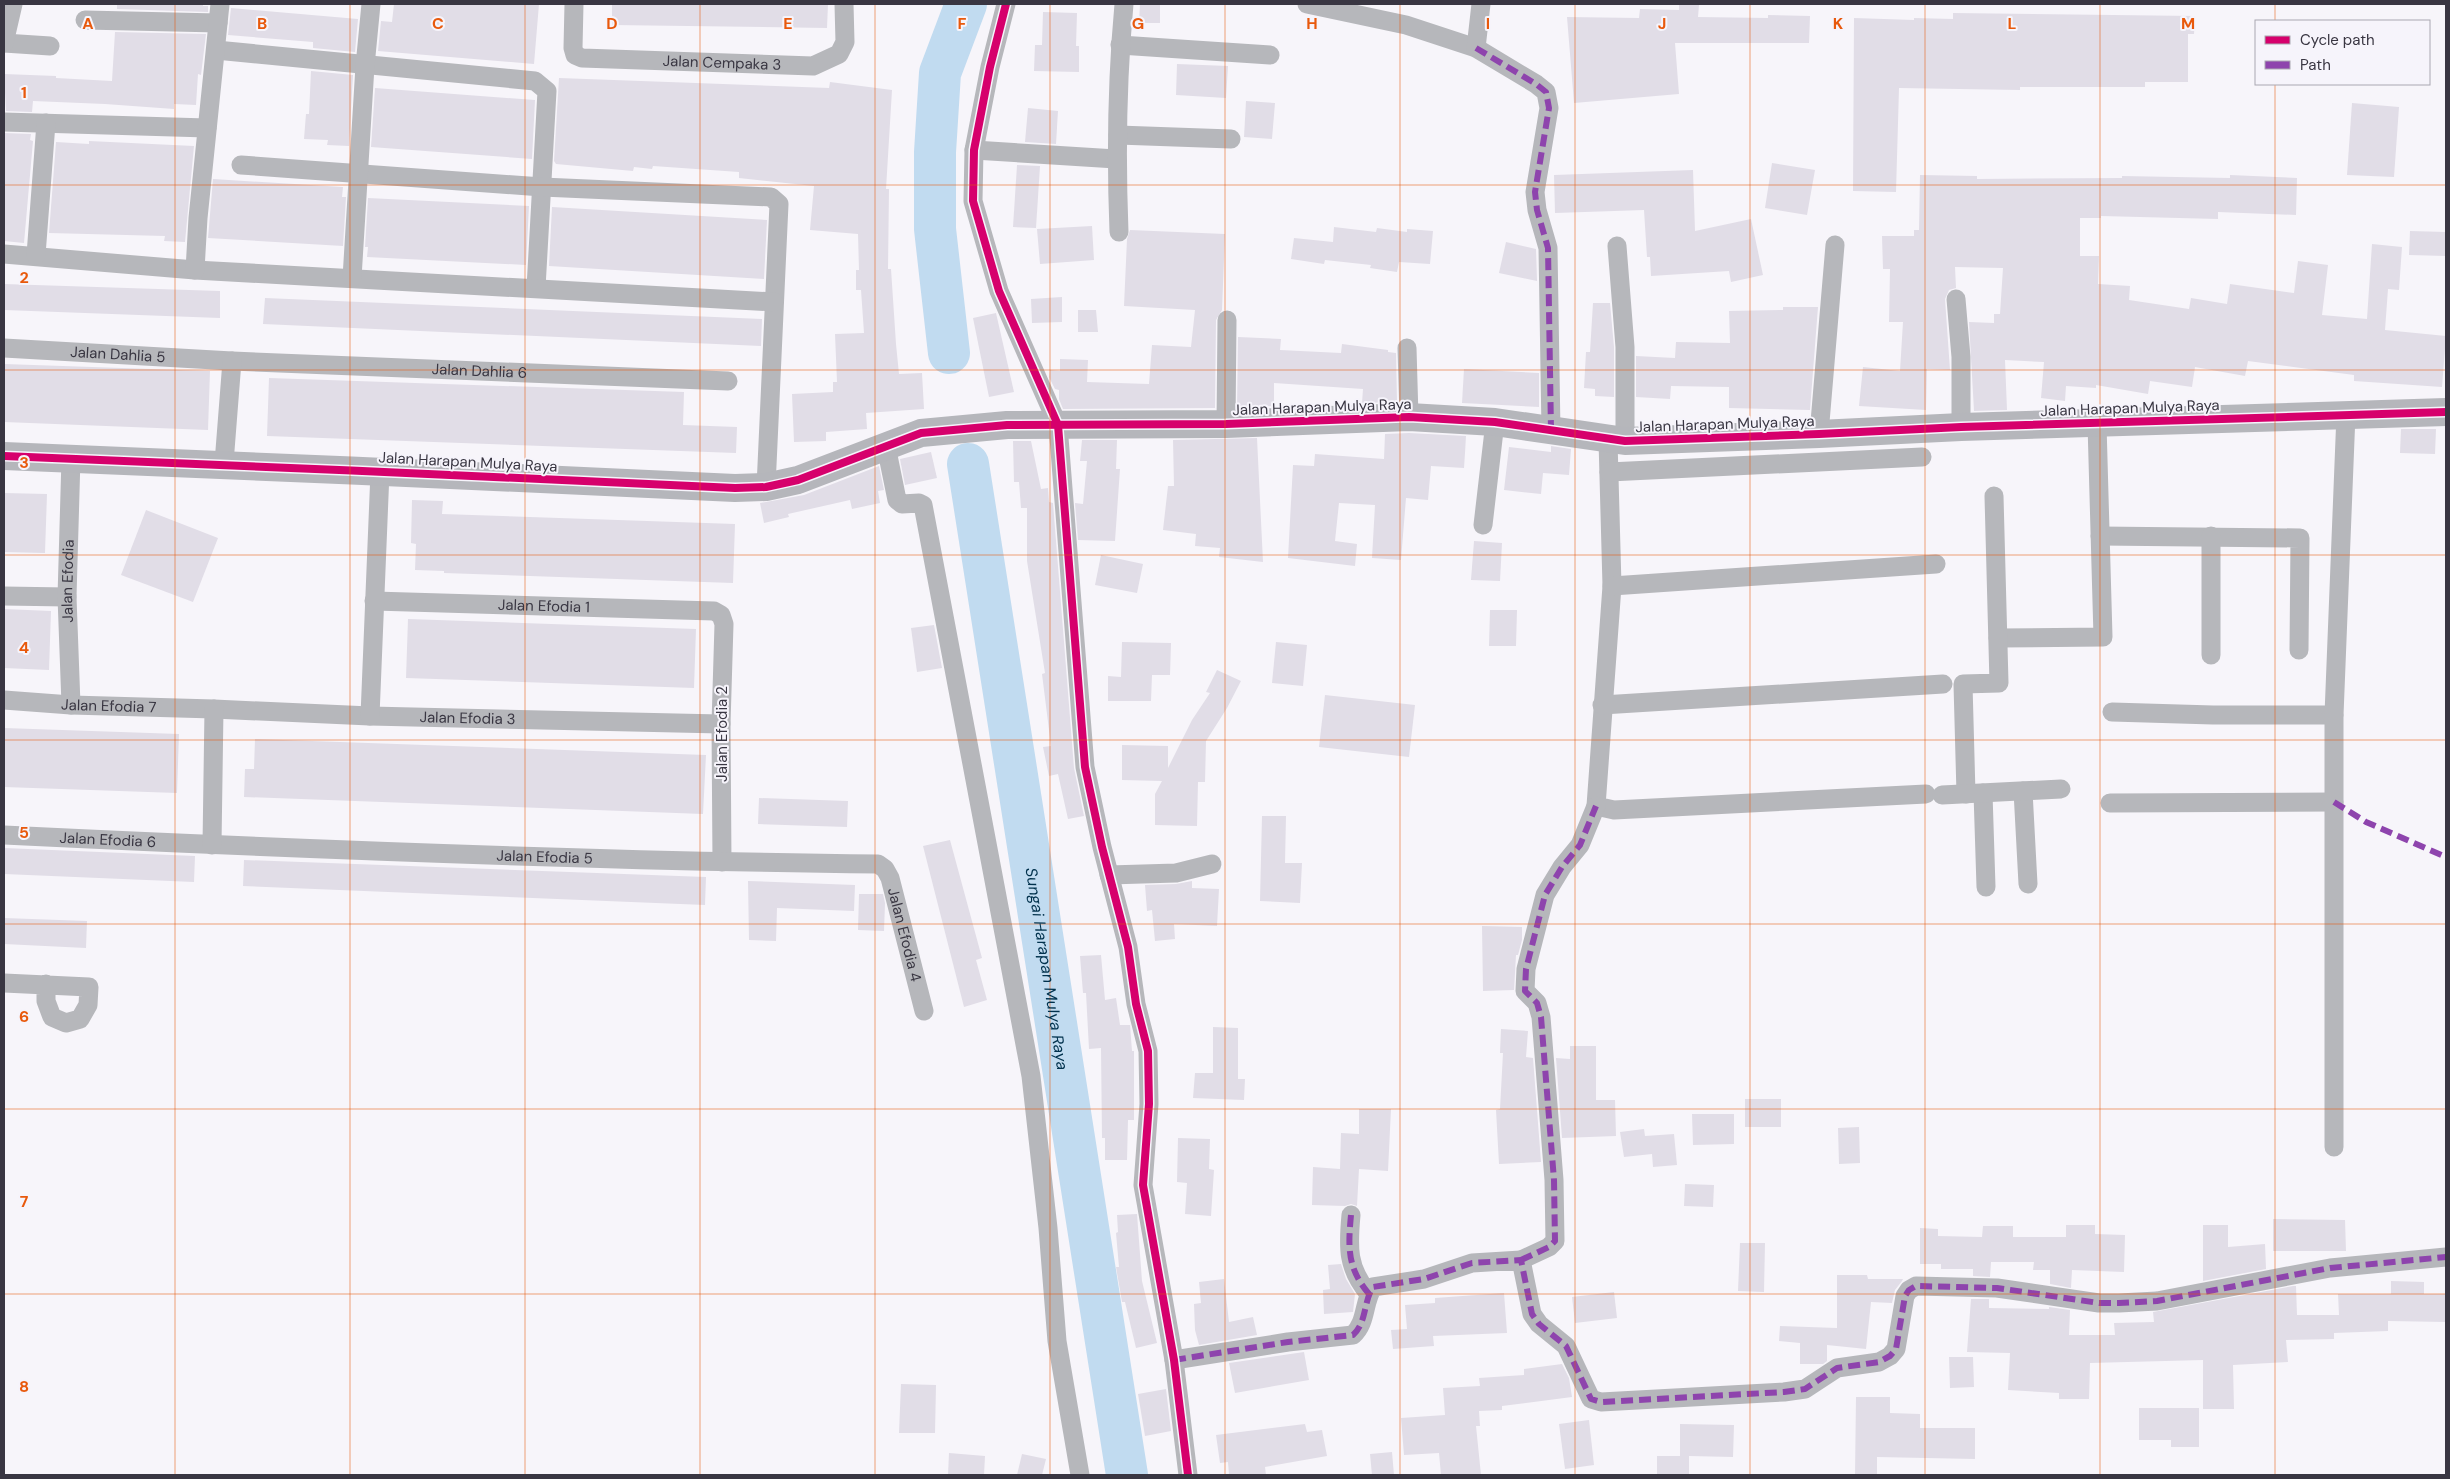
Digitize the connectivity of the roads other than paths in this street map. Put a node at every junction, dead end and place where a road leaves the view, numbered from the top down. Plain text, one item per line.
1 (13, 4) edge
2 (220, 4) edge
3 (371, 4) edge
4 (574, 4) edge
5 (844, 4) edge
6 (1006, 4) edge
7 (1124, 4) edge
8 (1307, 4) edge
9 (1481, 4) edge
10 (85, 20) dead end
11 (218, 23) junction
12 (4, 43) edge
13 (50, 46) dead end
14 (1120, 46) junction
15 (1476, 48) junction
16 (216, 50) junction
17 (1270, 55) dead end
18 (365, 66) junction
19 (4, 122) edge
20 (46, 123) junction
21 (207, 128) junction
22 (1118, 135) junction
23 (1231, 139) dead end
24 (974, 150) junction
25 (1116, 159) junction
26 (241, 165) dead end
27 (360, 175) junction
28 (542, 188) junction
29 (1120, 232) dead end
30 (1835, 245) dead end
31 (1617, 246) dead end
32 (4, 254) edge
33 (36, 255) junction
34 (195, 270) junction
35 (352, 278) junction
36 (536, 288) junction
37 (1956, 299) dead end
38 (774, 302) junction
39 (1228, 320) dead end
40 (4, 348) edge
41 (1407, 348) dead end
42 (232, 361) junction
43 (728, 381) dead end
44 (2446, 412) edge
45 (2346, 414) junction
46 (1409, 417) junction
47 (1495, 422) junction
48 (1226, 424) junction
49 (2097, 424) junction
50 (1058, 425) junction
51 (1961, 427) junction
52 (1551, 430) junction
53 (1819, 434) junction
54 (1617, 440) junction
55 (886, 446) junction
56 (4, 456) edge
57 (1922, 457) dead end
58 (72, 458) junction
59 (224, 463) junction
60 (380, 472) junction
61 (1609, 472) junction
62 (766, 487) junction
63 (1994, 496) dead end
64 (1483, 525) dead end
65 (2100, 536) junction
66 (2211, 536) junction
67 (1936, 564) dead end
68 (1612, 586) junction
69 (4, 596) edge
70 (67, 598) junction
71 (374, 601) junction
72 (714, 611) joint
73 (1998, 638) junction
74 (2300, 650) dead end
75 (2210, 655) dead end
76 (1943, 684) dead end
77 (4, 700) edge
78 (71, 705) junction
79 (1602, 705) junction
80 (214, 708) junction
81 (2112, 712) dead end
82 (2334, 715) junction
83 (370, 716) junction
84 (721, 724) junction
85 (2061, 789) dead end
86 (2023, 791) junction
87 (1975, 793) junction
88 (2334, 802) junction
89 (2110, 803) dead end
90 (1596, 806) junction
91 (4, 835) edge
92 (212, 845) junction
93 (722, 862) junction
94 (878, 864) joint
95 (1212, 864) dead end
96 (1109, 875) junction
97 (2028, 884) dead end
98 (1986, 887) dead end
99 (4, 984) edge
100 (46, 984) dead end
101 (924, 1011) dead end
102 (2334, 1147) dead end
103 (1351, 1215) dead end
104 (2446, 1258) edge
105 (1521, 1260) junction
106 (1369, 1294) junction
107 (1174, 1360) junction
108 (1080, 1475) edge
109 (1188, 1475) edge

1 - 12 street
2 - 11 street
3 - 18 street
4 - 5 street, Jalan Cempaka 3
6 - 24 street
7 - 14 street
8 - 15 street
9 - 15 street
10 - 11 street
11 - 16 street
12 - 13 street
14 - 17 street
14 - 22 street
15 - 52 street
16 - 18 street
16 - 21 street
18 - 27 street
18 - 28 street
19 - 20 street
20 - 21 street
20 - 33 street
21 - 34 street
22 - 23 street
22 - 25 street
24 - 25 street
24 - 50 street
25 - 29 street
26 - 27 street
27 - 28 street
27 - 35 street
28 - 36 street
28 - 38 street
30 - 53 street
31 - 54 street
32 - 33 street
33 - 34 street
34 - 35 street
35 - 36 street
36 - 38 street
37 - 51 street
38 - 62 street
39 - 48 street
40 - 42 street, Jalan Dahlia 5
41 - 46 street
42 - 43 street, Jalan Dahlia 6
42 - 59 street
44 - 45 street, Jalan Harapan Mulya Raya
45 - 49 street, Jalan Harapan Mulya Raya
45 - 82 street
46 - 47 street, Jalan Harapan Mulya Raya
46 - 48 street, Jalan Harapan Mulya Raya
47 - 52 street, Jalan Harapan Mulya Raya
47 - 64 street
48 - 50 street, Jalan Harapan Mulya Raya
49 - 51 street, Jalan Harapan Mulya Raya
49 - 65 street
50 - 55 street, Jalan Harapan Mulya Raya
50 - 96 street
51 - 53 street, Jalan Harapan Mulya Raya
52 - 54 street, Jalan Harapan Mulya Raya
53 - 54 street, Jalan Harapan Mulya Raya
54 - 61 street
55 - 62 street, Jalan Harapan Mulya Raya
55 - 108 street
56 - 58 street, Jalan Harapan Mulya Raya
57 - 61 street
58 - 59 street, Jalan Harapan Mulya Raya
58 - 70 street, Jalan Efodia
59 - 60 street, Jalan Harapan Mulya Raya
60 - 62 street, Jalan Harapan Mulya Raya
60 - 71 street
61 - 68 street
63 - 73 street
65 - 66 street
65 - 73 street
66 - 74 street
66 - 75 street
67 - 68 street
68 - 79 street
69 - 70 street
70 - 78 street, Jalan Efodia
71 - 72 street, Jalan Efodia 1
71 - 83 street
72 - 84 street, Jalan Efodia 2
73 - 87 street
76 - 79 street
77 - 78 street, Jalan Efodia 7
78 - 80 street, Jalan Efodia 7
79 - 90 street
80 - 83 street, Jalan Efodia 3
80 - 92 street
81 - 82 street
82 - 88 street
83 - 84 street, Jalan Efodia 3
84 - 93 street, Jalan Efodia 2
85 - 86 street
86 - 87 street
86 - 97 street
87 - 90 street
87 - 98 street
88 - 89 street
88 - 102 street
90 - 105 street
91 - 92 street, Jalan Efodia 6
92 - 93 street, Jalan Efodia 5
93 - 94 street, Jalan Efodia 5
94 - 101 street, Jalan Efodia 4
95 - 96 street
96 - 107 street
99 - 100 street
103 - 106 street
104 - 105 street
105 - 106 street
106 - 107 street
107 - 109 street

